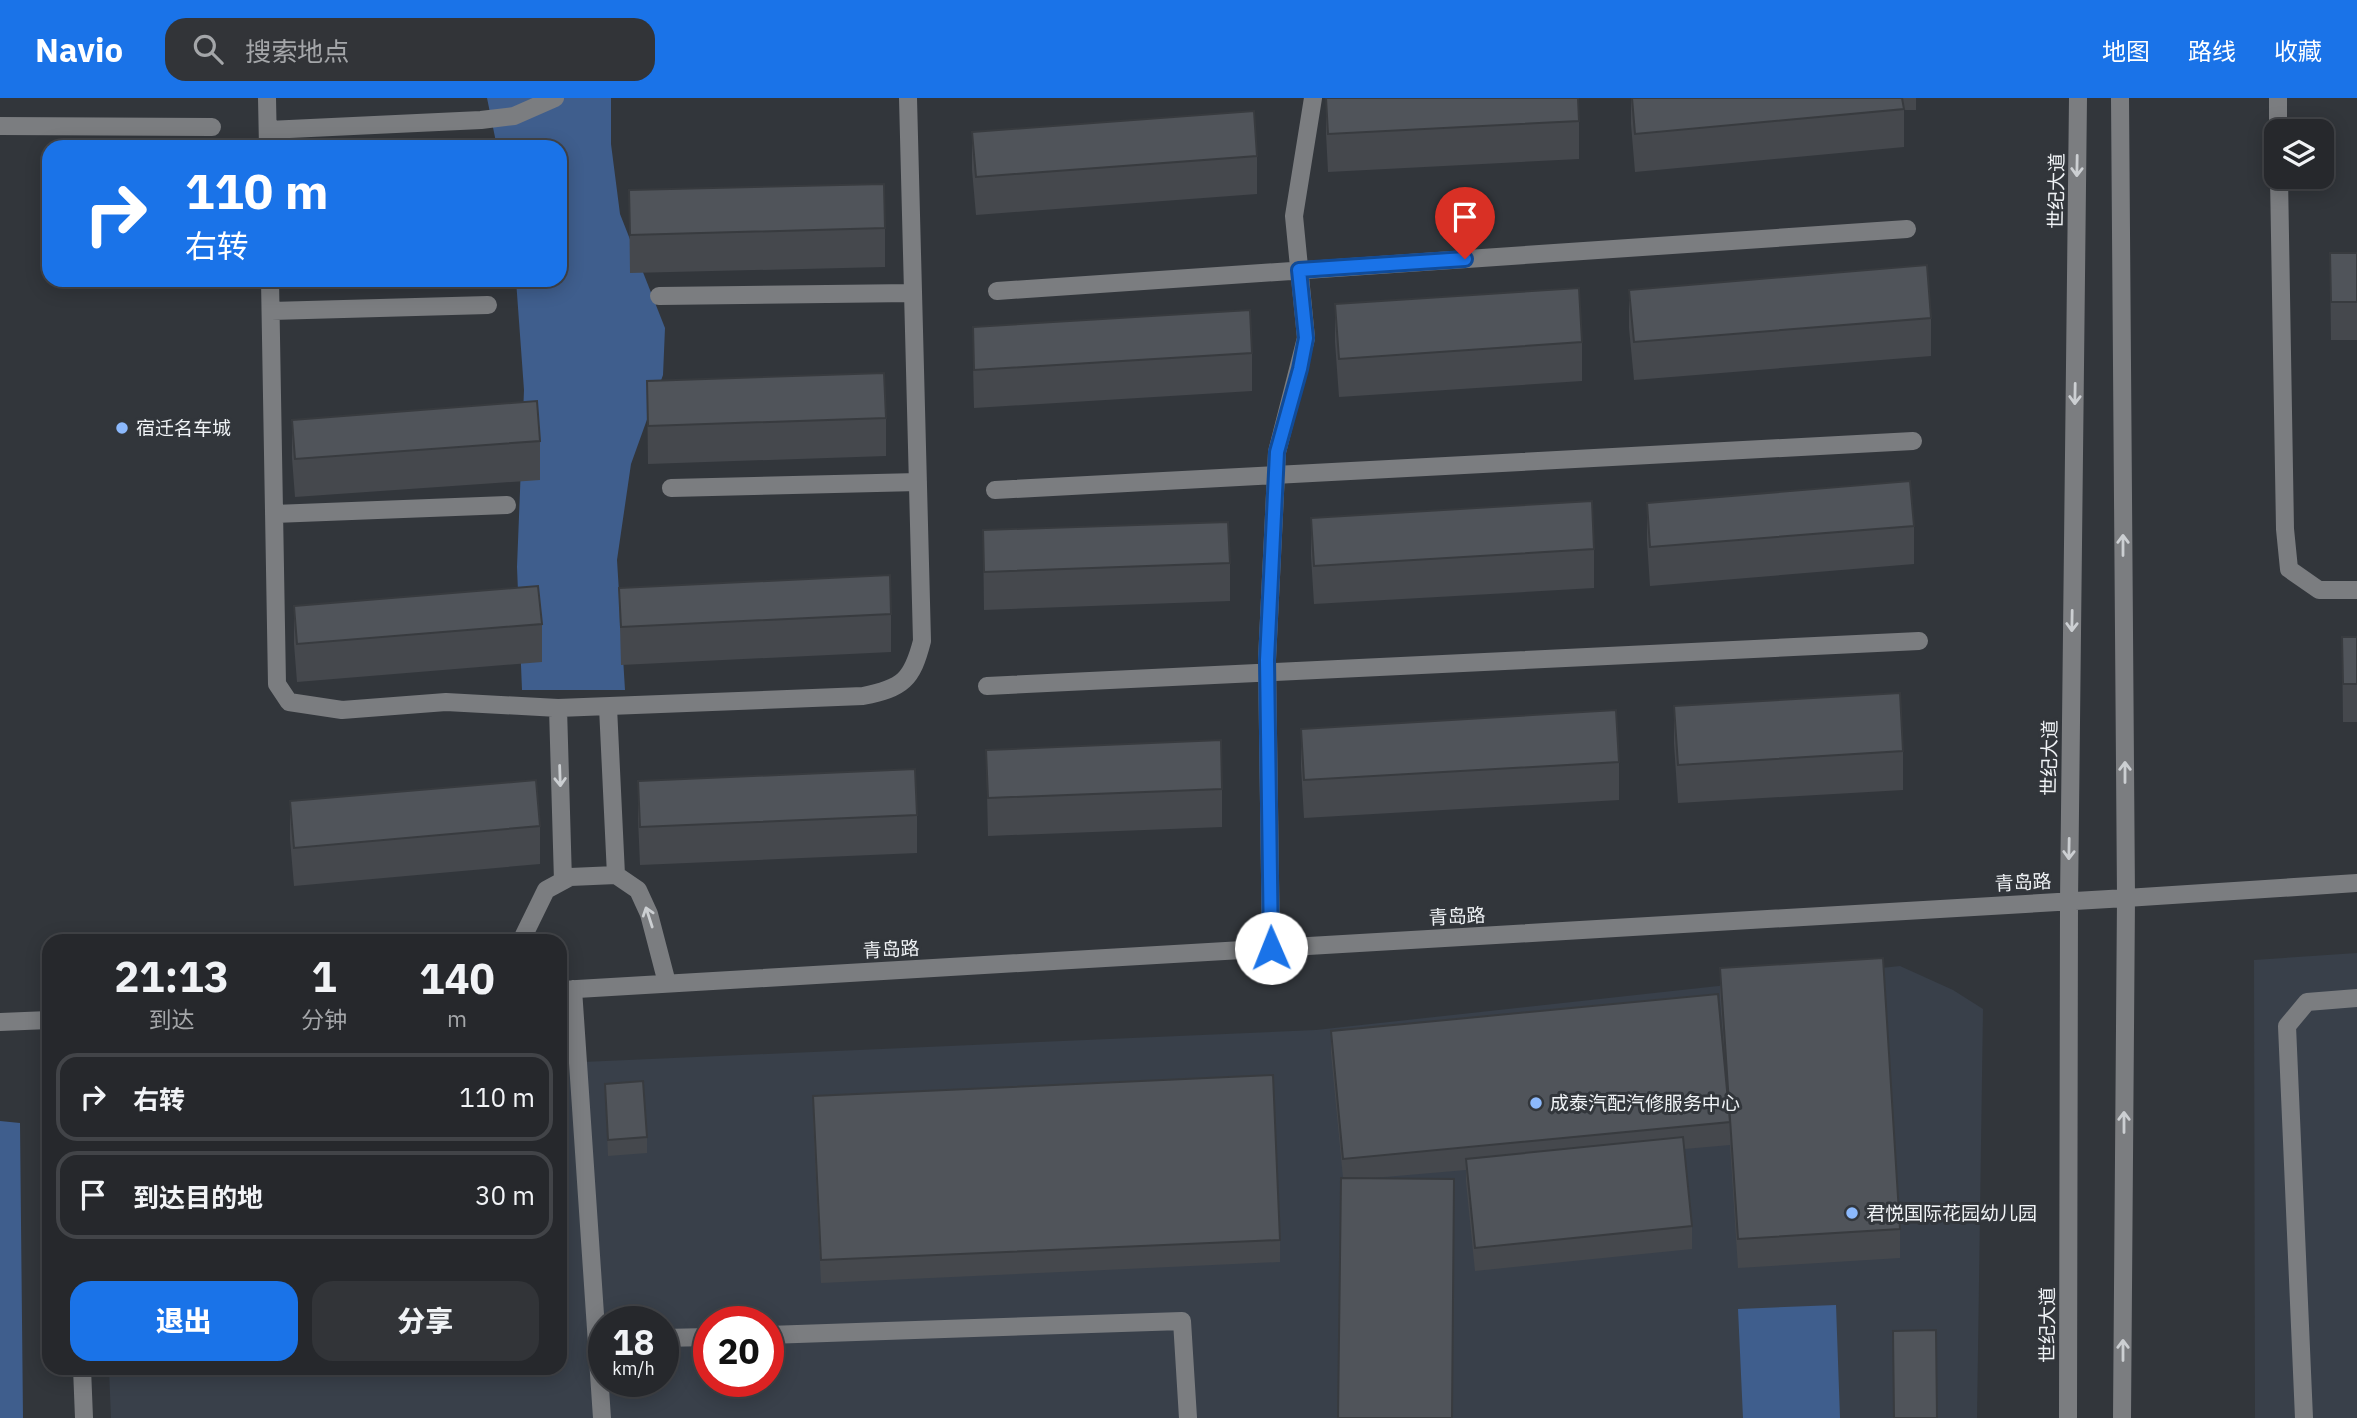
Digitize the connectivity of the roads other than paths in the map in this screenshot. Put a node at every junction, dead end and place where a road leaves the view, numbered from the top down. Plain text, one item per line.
1 (267, 98) edge
2 (555, 98) edge
3 (908, 98) edge
4 (1313, 98) edge
5 (2078, 98) edge
6 (2120, 98) edge
7 (2278, 98) edge
8 (2278, 119) edge
9 (0, 127) edge
10 (212, 127) dead end
11 (268, 138) edge
12 (2279, 189) edge
13 (1906, 229) dead end
14 (1299, 270) junction
15 (270, 287) edge
16 (997, 291) dead end
17 (913, 293) junction
18 (659, 296) dead end
19 (488, 305) dead end
20 (271, 311) junction
21 (1913, 441) dead end
22 (1276, 475) junction
23 (918, 482) junction
24 (671, 488) dead end
25 (995, 490) dead end
26 (507, 505) dead end
27 (274, 514) junction
28 (2357, 590) edge
29 (1919, 641) dead end
30 (1266, 673) junction
31 (987, 686) dead end
32 (608, 707) junction
33 (558, 708) junction
34 (616, 876) junction
35 (563, 881) junction
36 (2357, 883) edge
37 (2126, 898) junction
38 (2068, 901) junction
39 (524, 934) edge
40 (1271, 948) junction
41 (667, 984) junction
42 (567, 989) edge
43 (2357, 998) edge
44 (567, 999) edge
45 (42, 1020) edge
46 (0, 1022) edge
47 (597, 1306) edge
48 (784, 1334) edge
49 (82, 1375) edge
50 (601, 1397) edge
51 (84, 1418) edge
52 (601, 1418) edge
53 (1188, 1418) edge
54 (2068, 1418) edge
55 (2122, 1418) edge
56 (2304, 1418) edge

1 - 11 street
2 - 11 street
3 - 17 street
4 - 14 street
5 -> 38 street, 世纪大道
37 -> 6 street
7 - 8 street
9 - 10 street
12 - 28 street
13 - 14 street
14 - 16 street
14 - 22 street
15 - 20 street
17 - 18 street
17 - 23 street
19 - 20 street
20 - 27 street
21 - 22 street
22 - 25 street
22 - 30 street
23 - 24 street
23 - 32 street
26 - 27 street
27 - 33 street
29 - 30 street
30 - 31 street
30 - 40 street
32 - 33 street
32 - 34 street
33 -> 35 street
34 - 35 street
41 -> 34 street
35 - 39 street
36 - 37 street, 青岛路
37 - 38 street, 青岛路
55 -> 37 street
38 - 40 street, 青岛路
38 - 54 street, 世纪大道
40 - 41 street, 青岛路
41 - 42 street, 青岛路
43 - 56 street
44 - 47 street
45 - 46 street
48 - 53 street
49 - 51 street
50 - 52 street

